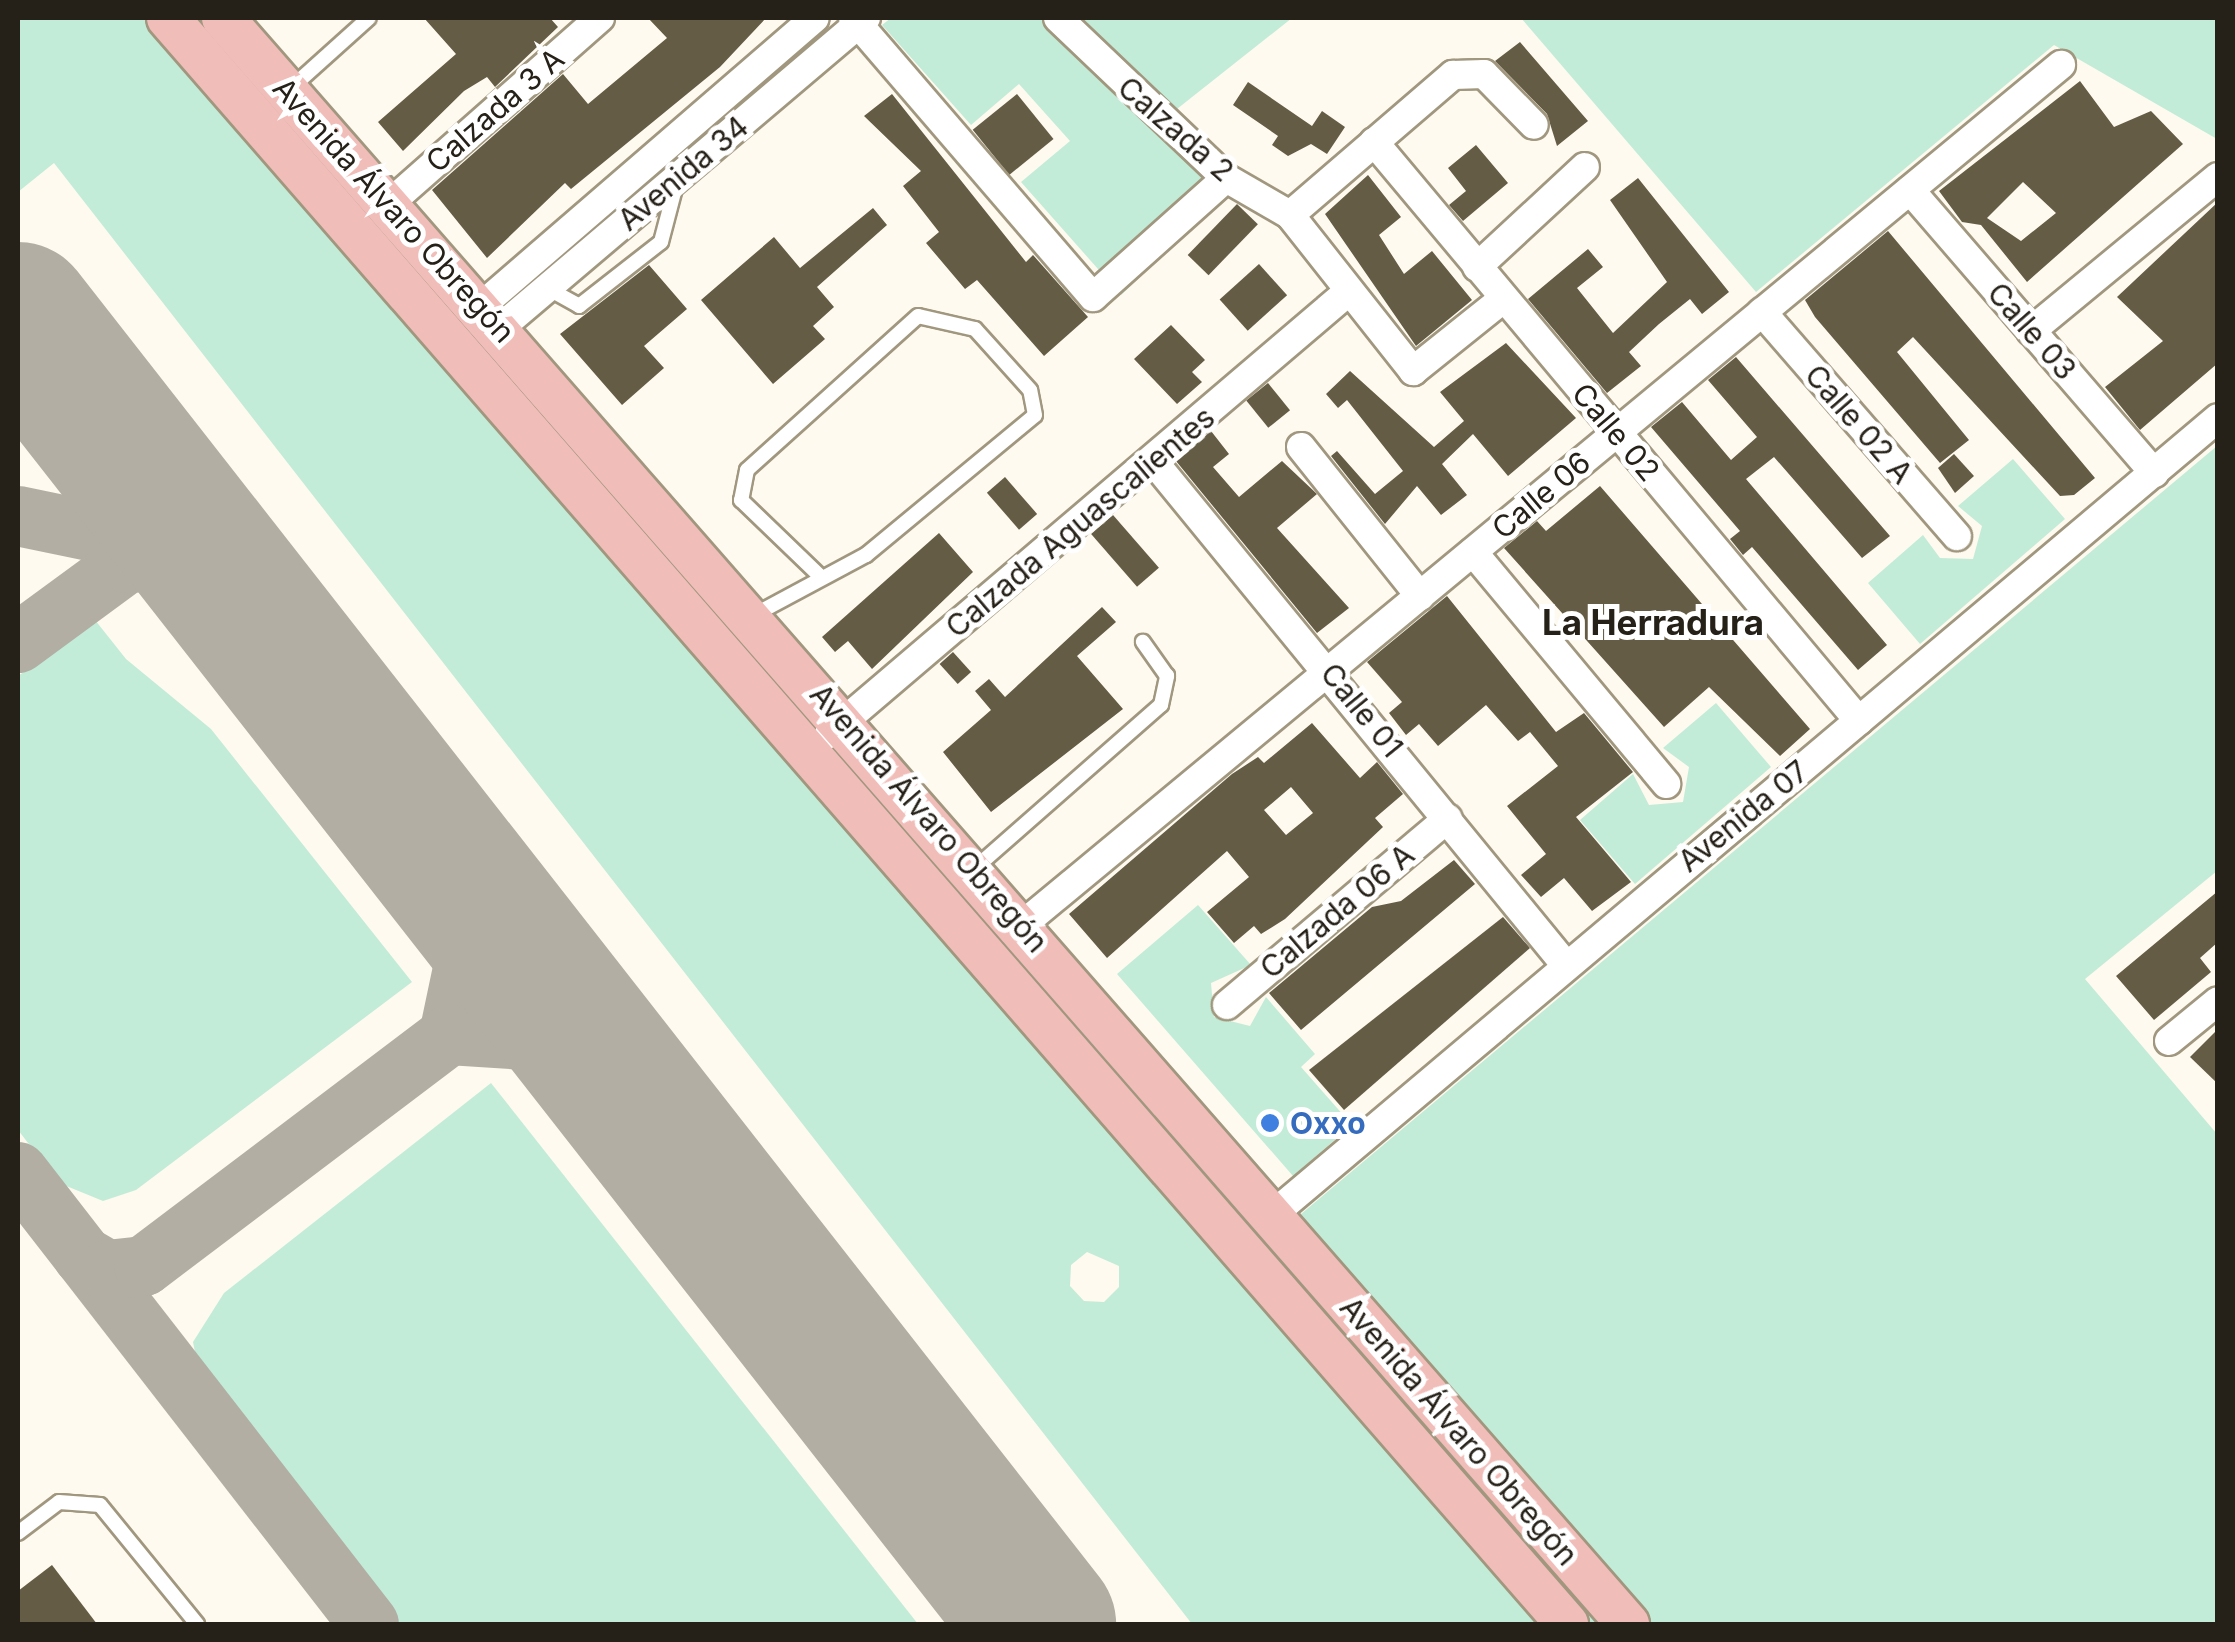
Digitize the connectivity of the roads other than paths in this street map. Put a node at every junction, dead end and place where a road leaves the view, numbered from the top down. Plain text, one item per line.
1 (168, 18) edge
2 (370, 18) edge
3 (600, 18) edge
4 (815, 18) edge
5 (1058, 18) edge
6 (860, 20) edge
7 (223, 38) edge
8 (2060, 65) dead end
9 (288, 90) junction
10 (1534, 124) dead end
11 (1374, 142) junction
12 (1584, 168) dead end
13 (2218, 177) edge
14 (677, 178) junction
15 (1226, 178) junction
16 (622, 184) junction
17 (1910, 190) junction
18 (390, 203) junction
19 (642, 208) junction
20 (1290, 215) junction
21 (1477, 267) junction
22 (547, 288) junction
23 (1349, 291) junction
24 (1503, 298) junction
25 (1762, 312) junction
26 (490, 318) junction
27 (2031, 331) junction
28 (2218, 418) edge
29 (1617, 432) junction
30 (1301, 447) dead end
31 (1154, 462) junction
32 (2154, 473) junction
33 (1957, 536) dead end
34 (1473, 552) junction
35 (818, 574) junction
36 (1420, 596) junction
37 (752, 616) junction
38 (1143, 642) dead end
39 (1330, 670) junction
40 (844, 721) junction
41 (1859, 721) junction
42 (810, 750) junction
43 (1666, 784) dead end
44 (1448, 818) junction
45 (973, 870) junction
46 (1022, 925) junction
47 (1564, 964) junction
48 (2218, 1001) edge
49 (1226, 1004) dead end
50 (2169, 1040) dead end
51 (1271, 1216) junction
52 (18, 1533) edge
53 (197, 1624) edge
54 (1567, 1624) edge
55 (1628, 1624) edge

1 - 7 main road, Avenida Álvaro Obregón
2 - 9 lane
3 - 18 street, Calzada 3 A
4 - 16 street, Avenida 34
5 - 15 street, Calzada 2
6 - 14 street, Avenida 34
6 - 15 street
7 - 9 main road, Avenida Álvaro Obregón
7 - 42 main road, Avenida Álvaro Obregón
8 - 17 street, Calle 06
9 - 18 main road, Avenida Álvaro Obregón
10 - 11 street
11 - 20 street
11 - 21 street, Calle 02
12 - 21 street
13 - 27 street
14 - 19 street, Avenida 34
14 - 22 lane
15 - 20 street, Calzada 2
16 - 19 street
16 - 26 street, Avenida 34
17 - 25 street, Calle 06
17 - 27 street, Calle 03
18 - 26 main road, Avenida Álvaro Obregón
19 - 22 street, Avenida 34
20 - 23 street, Calzada 2
21 - 24 street, Calle 02
22 - 26 street, Avenida 34
23 - 24 street, Calzada 2
23 - 31 street, Calzada Aguascalientes
24 - 29 street, Calle 02
25 - 29 street, Calle 06
25 - 33 street, Calle 02 A
26 - 37 main road, Avenida Álvaro Obregón
27 - 32 street, Calle 03
28 - 32 street, Avenida 07
29 - 34 street, Calle 06
29 - 41 street, Calle 02
30 - 36 street
31 - 39 street, Calle 01
31 - 40 street, Calzada Aguascalientes
32 - 41 street, Avenida 07
34 - 36 street, Calle 06
34 - 43 street
35 - 35 lane
35 - 37 lane
36 - 39 street, Calle 06
37 - 40 main road, Avenida Álvaro Obregón
38 - 45 lane
39 - 44 street, Calle 01
39 - 46 street, Calle 06
40 - 42 street, Calzada Aguascalientes
40 - 45 main road, Avenida Álvaro Obregón
41 - 47 street, Avenida 07
42 - 54 main road, Avenida Álvaro Obregón
44 - 47 street, Calle 01
44 - 49 street, Calzada 06 A
45 - 46 main road, Avenida Álvaro Obregón
46 - 51 main road, Avenida Álvaro Obregón
47 - 51 street, Avenida 07
48 - 50 street
51 - 55 main road, Avenida Álvaro Obregón
52 - 53 lane

